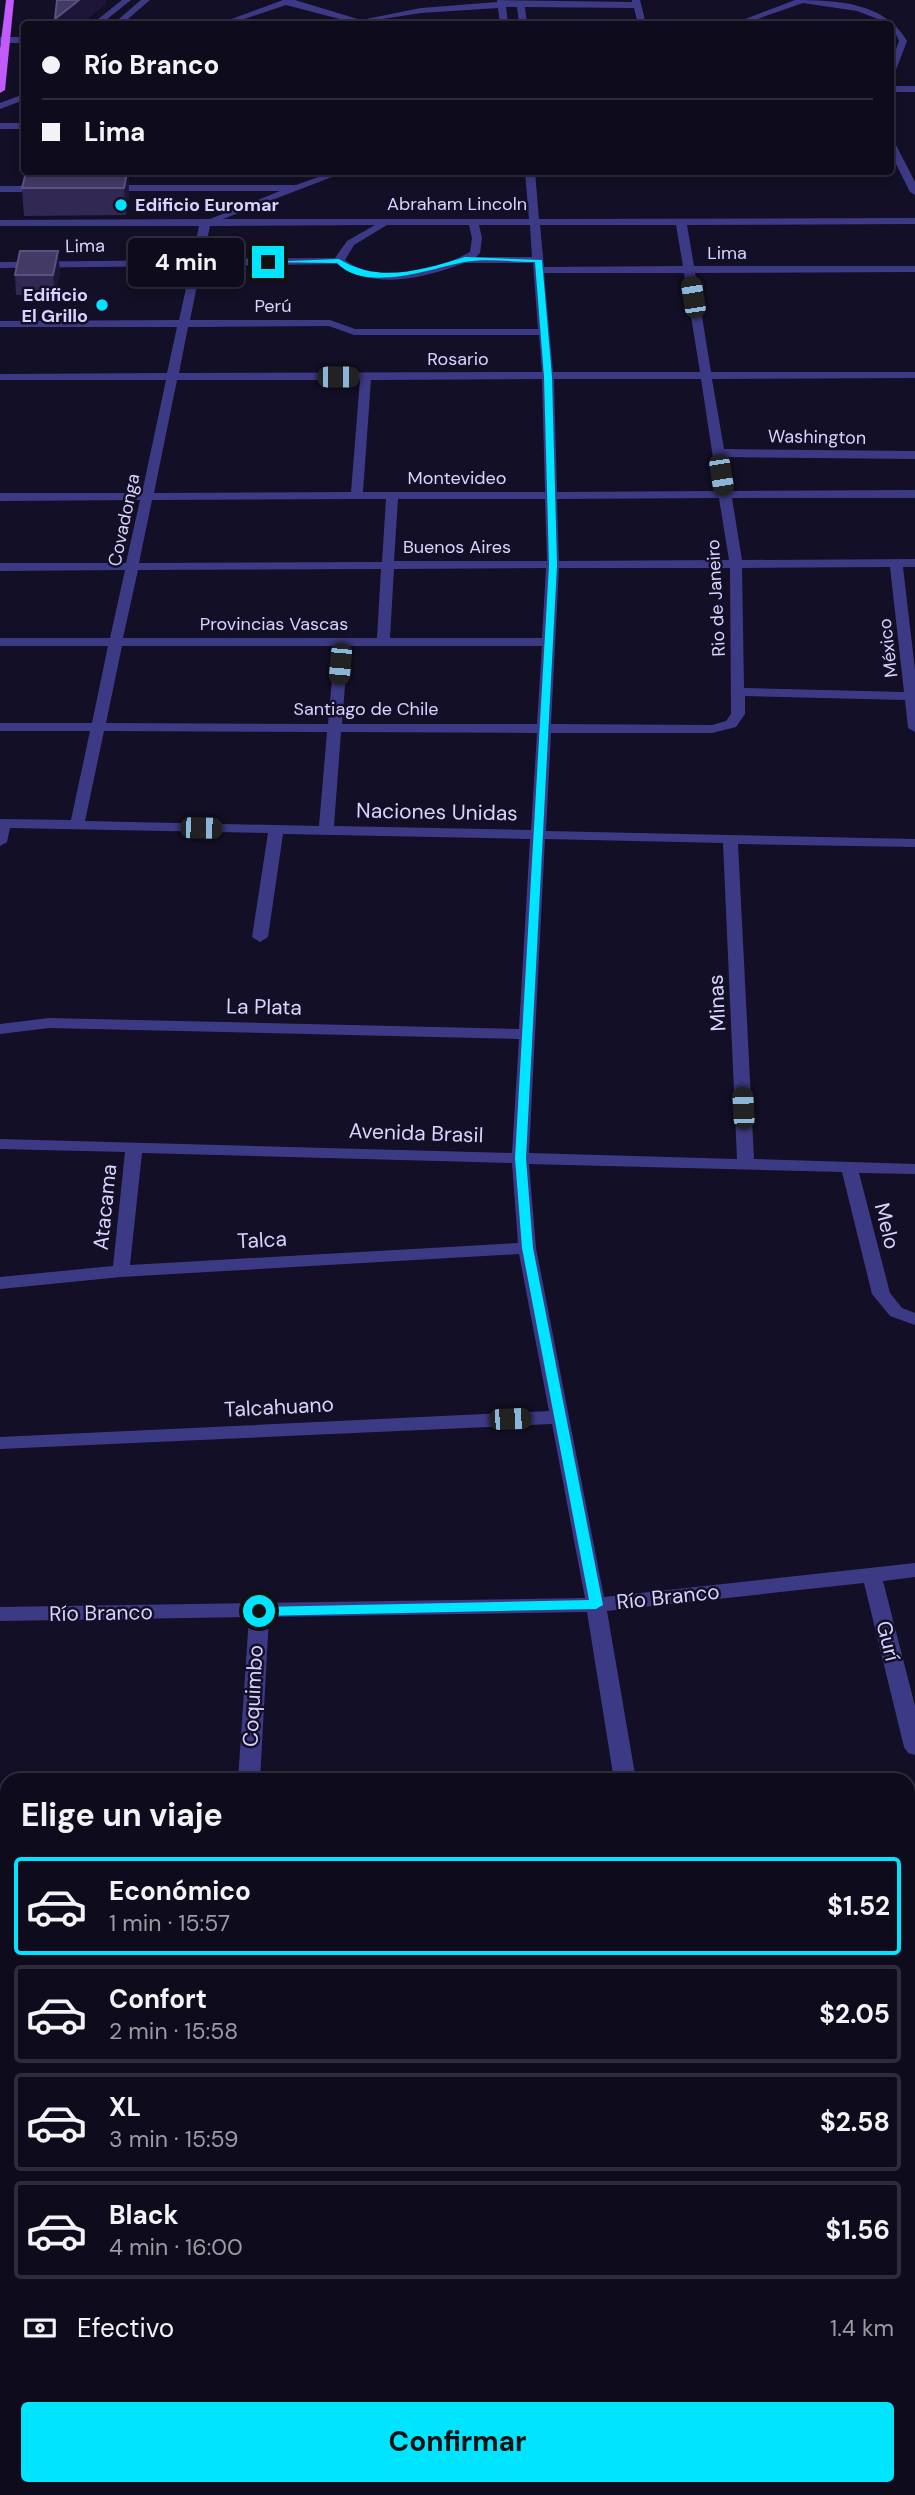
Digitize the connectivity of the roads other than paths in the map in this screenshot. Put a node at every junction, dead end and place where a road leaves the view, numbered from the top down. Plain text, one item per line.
1 (10, 0) edge
2 (127, 0) edge
3 (146, 0) edge
4 (802, 0) edge
5 (289, 1) edge
6 (501, 2) edge
7 (520, 2) edge
8 (636, 3) edge
9 (100, 21) edge
10 (121, 21) edge
11 (231, 21) edge
12 (351, 21) edge
13 (365, 21) edge
14 (504, 21) edge
15 (523, 21) edge
16 (641, 21) edge
17 (744, 21) edge
18 (885, 21) edge
19 (894, 26) edge
20 (2, 40) edge
21 (21, 40) edge
22 (894, 65) edge
23 (0, 89) edge
24 (894, 89) edge
25 (915, 89) edge
26 (21, 94) edge
27 (21, 95) edge
28 (21, 96) edge
29 (894, 97) edge
30 (915, 97) edge
31 (0, 98) edge
32 (0, 106) edge
33 (0, 126) edge
34 (21, 126) edge
35 (898, 154) edge
36 (332, 175) edge
37 (530, 175) edge
38 (94, 188) edge
39 (297, 188) junction
40 (0, 189) edge
41 (54, 189) edge
42 (915, 192) edge
43 (681, 221) junction
44 (915, 221) edge
45 (391, 222) junction
46 (473, 222) junction
47 (536, 222) junction
48 (0, 223) edge
49 (205, 223) junction
50 (465, 260) junction
51 (339, 261) junction
52 (197, 262) junction
53 (0, 265) edge
54 (539, 265) junction
55 (915, 269) edge
56 (689, 270) junction
57 (0, 324) edge
58 (184, 324) junction
59 (544, 332) junction
60 (915, 375) edge
61 (706, 376) junction
62 (0, 377) edge
63 (173, 377) junction
64 (366, 377) junction
65 (548, 377) junction
66 (718, 453) junction
67 (915, 455) edge
68 (915, 494) edge
69 (551, 495) junction
70 (357, 496) junction
71 (392, 496) junction
72 (725, 496) junction
73 (147, 497) junction
74 (0, 498) edge
75 (895, 563) junction
76 (915, 563) edge
77 (736, 564) junction
78 (388, 565) junction
79 (553, 565) junction
80 (132, 566) junction
81 (0, 567) edge
82 (0, 642) edge
83 (116, 642) junction
84 (342, 642) junction
85 (383, 642) junction
86 (548, 642) junction
87 (737, 692) junction
88 (913, 696) edge
89 (732, 724) joint
90 (0, 727) edge
91 (98, 727) junction
92 (334, 728) junction
93 (915, 728) edge
94 (544, 729) junction
95 (2, 823) edge
96 (77, 825) junction
97 (276, 829) junction
98 (326, 830) junction
99 (538, 835) junction
100 (730, 839) junction
101 (0, 842) edge
102 (915, 843) edge
103 (260, 937) dead end
104 (0, 1029) edge
105 (528, 1034) junction
106 (0, 1144) edge
107 (134, 1148) junction
108 (520, 1158) junction
109 (746, 1164) junction
110 (849, 1167) junction
111 (915, 1168) edge
112 (527, 1248) junction
113 (121, 1271) junction
114 (0, 1283) edge
115 (915, 1319) edge
116 (561, 1417) junction
117 (0, 1443) edge
118 (915, 1570) edge
119 (872, 1575) junction
120 (596, 1605) junction
121 (259, 1611) junction
122 (0, 1614) edge
123 (915, 1747) edge
124 (249, 1773) edge
125 (624, 1773) edge

1 - 20 main road
2 - 9 street
3 - 10 street
4 - 17 street
4 - 18 street
5 - 11 street
5 - 12 street
6 - 7 street
6 - 13 street
6 - 14 street
7 - 8 street
7 - 15 street
8 - 16 street
19 - 22 street
20 - 21 street
20 - 23 main road
23 - 26 street
24 - 25 street
27 - 31 street
28 - 32 street
29 - 30 street
33 - 34 street
35 - 42 street
36 - 39 street
37 - 47 street
38 - 39 street
39 - 49 street
40 - 41 street
43 - 44 street, Abraham Lincoln
43 - 47 street, Abraham Lincoln
43 - 56 street, Rio de Janeiro
45 - 46 street, Abraham Lincoln
45 - 49 street, Abraham Lincoln
45 - 51 street
46 - 47 street, Abraham Lincoln
46 - 50 street
47 - 54 street
48 - 49 street, Abraham Lincoln
49 - 52 street, Covadonga
50 - 51 street, Lima
50 - 54 street, Lima
51 - 52 street, Lima
52 - 53 street, Lima
52 - 58 street, Covadonga
54 - 56 street, Lima
54 - 59 street
55 - 56 street, Lima
56 - 61 street, Rio de Janeiro
57 - 58 street, Perú
58 - 59 street, Perú
58 - 63 street, Covadonga
59 - 65 street
60 - 61 street, Rosario
61 - 65 street, Rosario
61 - 66 street, Rio de Janeiro
62 - 63 street, Rosario
63 - 64 street, Rosario
63 - 73 street, Covadonga
64 - 65 street, Rosario
64 - 70 street
65 - 69 street
66 - 67 street, Washington
66 - 72 street, Rio de Janeiro
68 - 72 street, Montevideo
69 - 71 street, Montevideo
69 - 72 street, Montevideo
69 - 79 street
70 - 71 street, Montevideo
70 - 73 street, Montevideo
71 - 78 street
72 - 77 street, Rio de Janeiro
73 - 74 street, Montevideo
73 - 80 street, Covadonga
75 - 76 street, Buenos Aires
75 - 77 street, Buenos Aires
75 - 88 street, México
77 - 79 street, Buenos Aires
77 - 87 street, Rio de Janeiro
78 - 79 street, Buenos Aires
78 - 80 street, Buenos Aires
78 - 85 street
79 - 86 street
80 - 81 street, Buenos Aires
80 - 83 street, Covadonga
82 - 83 street, Provincias Vascas
83 - 84 street, Provincias Vascas
83 - 91 street, Covadonga
84 - 85 street, Provincias Vascas
84 - 92 street
85 - 86 street, Provincias Vascas
86 - 94 street
87 - 88 street
87 - 89 street, Rio de Janeiro
88 - 93 street, México
89 - 94 street, Santiago de Chile
90 - 91 street, Santiago de Chile
91 - 92 street, Santiago de Chile
91 - 96 street, Covadonga
92 - 94 street, Santiago de Chile
92 - 98 street
94 - 99 street
95 - 96 street, Naciones Unidas
95 - 101 street
96 - 97 street, Naciones Unidas
97 - 98 street, Naciones Unidas
97 - 103 street
98 - 99 street, Naciones Unidas
99 - 100 street, Naciones Unidas
99 - 105 street
100 - 102 street, Naciones Unidas
100 - 109 street, Minas
104 - 105 street, La Plata
105 - 108 street
106 - 107 street, Avenida Brasil
107 - 108 street, Avenida Brasil
107 - 113 street, Atacama
108 - 109 street, Avenida Brasil
108 - 112 street
109 - 110 street, Avenida Brasil
110 - 111 street, Avenida Brasil
110 - 115 street, Melo
112 - 113 street, Talca
112 - 116 street
113 - 114 street, Talca
116 - 117 street, Talcahuano
116 - 120 street
118 - 119 street, Río Branco
119 - 120 street, Río Branco
119 - 123 street, Gurí
120 - 121 street, Río Branco
120 - 125 street
121 - 122 street, Río Branco
121 - 124 street, Coquimbo

